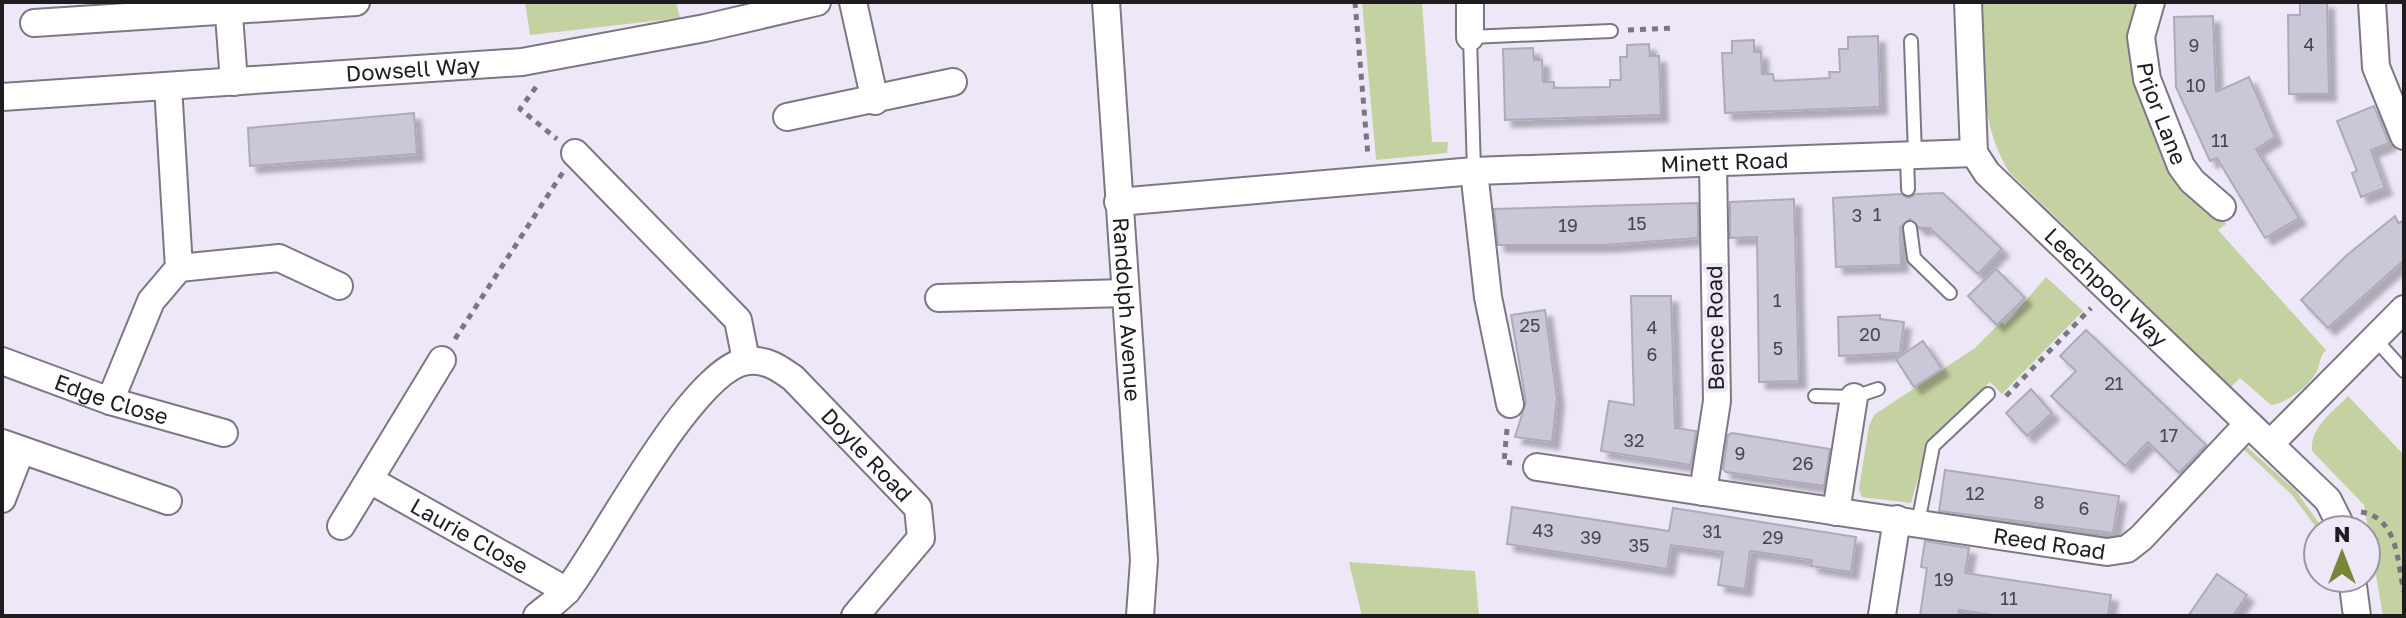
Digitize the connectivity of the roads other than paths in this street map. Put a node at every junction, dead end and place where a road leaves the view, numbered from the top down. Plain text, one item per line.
1 (356, 2) edge
2 (817, 2) edge
3 (853, 2) edge
4 (1106, 2) edge
5 (1470, 2) edge
6 (1968, 2) edge
7 (2151, 2) edge
8 (2372, 2) edge
9 (228, 6) edge
10 (34, 23) dead end
11 (1611, 31) road end
12 (1470, 37) junction
13 (1911, 41) dead end
14 (234, 82) junction
15 (953, 82) dead end
16 (168, 86) junction
17 (2, 97) edge
18 (875, 101) junction
19 (787, 117) dead end
20 (2404, 136) edge
21 (575, 153) road end
22 (1974, 153) junction
23 (1911, 155) junction
24 (1713, 163) junction
25 (1474, 171) junction
26 (1908, 189) dead end
27 (1118, 202) junction
28 (2222, 207) dead end
29 (1910, 228) dead end
30 (179, 268) junction
31 (339, 286) dead end
32 (1125, 293) junction
33 (1950, 293) dead end
34 (939, 298) dead end
35 (2404, 309) edge
36 (2375, 339) junction
37 (442, 360) road end
38 (746, 360) junction
39 (2, 361) edge
40 (2404, 371) edge
41 (1866, 393) joint
42 (1988, 394) road end
43 (1815, 396) dead end
44 (110, 401) junction
45 (1510, 404) road end
46 (2247, 425) junction
47 (224, 433) dead end
48 (2270, 444) junction
49 (12, 446) edge
50 (1537, 467) road end
51 (370, 480) junction
52 (1703, 492) junction
53 (2, 499) edge
54 (168, 501) dead end
55 (1836, 512) junction
56 (2336, 514) edge
57 (1907, 521) junction
58 (341, 526) dead end
59 (567, 591) junction
60 (2354, 594) edge
61 (1882, 615) edge
62 (537, 616) edge
63 (855, 616) edge
64 (1140, 616) edge
65 (2357, 616) edge

1 - 9 street
2 - 14 street, Dowsell Way
3 - 18 street
4 - 27 street, Randolph Avenue
5 - 12 street
6 - 22 street
7 - 28 street, Prior Lane
8 - 20 street
9 - 10 street
9 - 14 street
11 - 12 lane
12 - 25 lane
13 - 23 lane
14 - 16 street, Dowsell Way
15 - 18 street
16 - 17 street, Dowsell Way
16 - 30 street
18 - 19 street
21 - 38 street
22 - 23 street, Minett Road
22 - 46 street, Leechpool Way
23 - 24 street, Minett Road
23 - 26 lane
24 - 25 street, Minett Road
24 - 52 street, Bence Road
25 - 27 street, Minett Road
25 - 45 street
27 - 32 street, Randolph Avenue
29 - 33 lane
30 - 31 street
30 - 44 street
32 - 34 street
32 - 64 street, Randolph Avenue
35 - 36 street
36 - 40 lane
36 - 48 street
37 - 51 street
38 - 59 street
38 - 63 street, Doyle Road
39 - 44 street, Edge Close
41 - 43 lane
41 - 55 street
42 - 57 lane
44 - 47 street, Edge Close
46 - 48 street, Leechpool Way
46 - 57 street, Reed Road
48 - 56 street, Leechpool Way
49 - 53 street
49 - 54 street
50 - 52 street, Reed Road
51 - 58 street
51 - 59 street, Laurie Close
52 - 55 street, Reed Road
55 - 57 street, Reed Road
57 - 61 street
59 - 62 street
60 - 65 street

